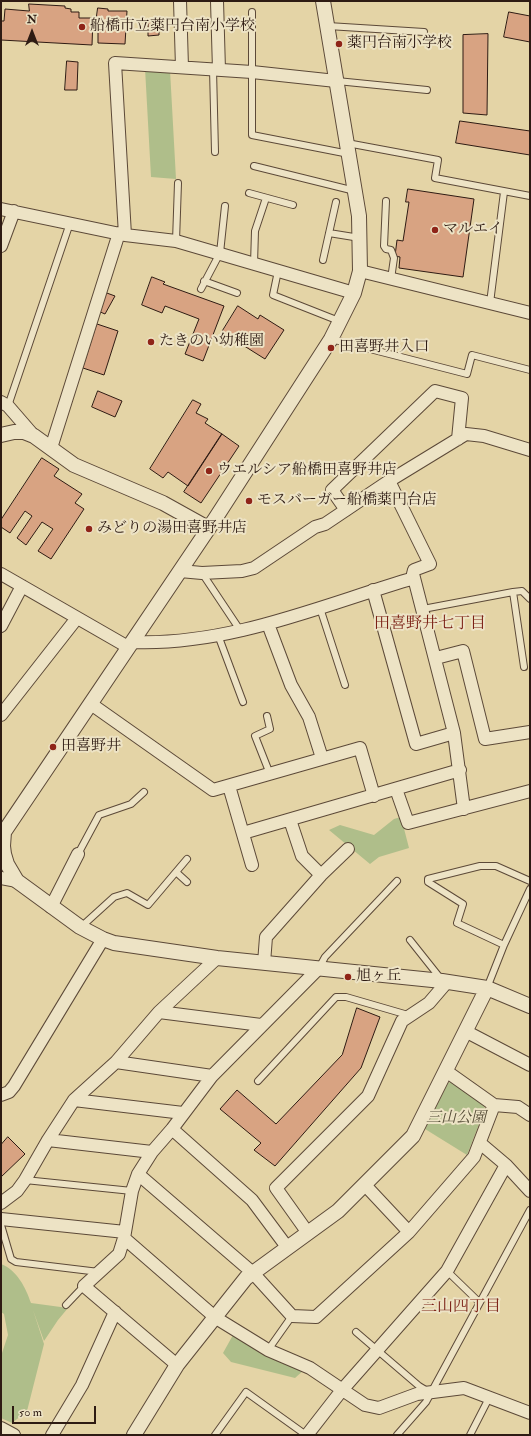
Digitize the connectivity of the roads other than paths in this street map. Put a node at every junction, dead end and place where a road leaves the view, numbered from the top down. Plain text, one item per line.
1 (180, 1) edge
2 (217, 1) edge
3 (323, 1) edge
4 (252, 12) dead end
5 (328, 26) junction
6 (424, 32) dead end
7 (182, 67) junction
8 (216, 70) junction
9 (252, 72) junction
10 (336, 81) junction
11 (427, 90) dead end
12 (348, 148) junction
13 (215, 152) dead end
14 (254, 166) dead end
15 (178, 183) dead end
16 (355, 191) junction
17 (504, 192) junction
18 (249, 193) dead end
19 (530, 196) edge
20 (266, 198) junction
21 (386, 201) dead end
22 (336, 202) dead end
23 (293, 205) dead end
24 (225, 206) dead end
25 (1, 209) edge
26 (14, 211) junction
27 (70, 223) junction
28 (329, 233) junction
29 (122, 234) junction
30 (360, 238) junction
31 (176, 241) junction
32 (1, 246) edge
33 (220, 253) junction
34 (323, 260) dead end
35 (254, 264) junction
36 (278, 271) junction
37 (360, 271) junction
38 (391, 279) junction
39 (204, 281) junction
40 (201, 289) dead end
41 (237, 293) dead end
42 (354, 293) junction
43 (490, 303) junction
44 (530, 313) edge
45 (340, 322) junction
46 (331, 339) junction
47 (530, 370) edge
48 (4, 404) edge
49 (1, 435) edge
50 (34, 436) junction
51 (458, 439) junction
52 (51, 448) junction
53 (530, 450) edge
54 (389, 481) junction
55 (346, 510) junction
56 (208, 528) junction
57 (180, 571) junction
58 (202, 573) junction
59 (1, 574) edge
60 (414, 578) junction
61 (22, 586) junction
62 (373, 590) junction
63 (513, 592) junction
64 (530, 599) edge
65 (320, 608) junction
66 (423, 609) junction
67 (77, 618) junction
68 (268, 624) junction
69 (1, 626) edge
70 (240, 630) junction
71 (218, 635) junction
72 (130, 644) junction
73 (436, 658) junction
74 (524, 667) dead end
75 (345, 685) dead end
76 (243, 702) dead end
77 (91, 704) junction
78 (1, 716) edge
79 (267, 716) dead end
80 (530, 732) edge
81 (454, 734) junction
82 (322, 758) junction
83 (460, 770) junction
84 (270, 774) junction
85 (229, 786) junction
86 (396, 789) junction
87 (530, 791) edge
88 (144, 792) dead end
89 (374, 796) junction
90 (464, 809) junction
91 (290, 820) junction
92 (3, 833) edge
93 (243, 833) junction
94 (348, 849) dead end
95 (78, 854) joint
96 (187, 859) dead end
97 (252, 865) dead end
98 (176, 872) junction
99 (321, 875) junction
100 (1, 878) edge
101 (17, 881) junction
102 (397, 881) dead end
103 (530, 881) edge
104 (187, 882) dead end
105 (530, 889) edge
106 (51, 906) junction
107 (80, 928) junction
108 (103, 939) junction
109 (410, 940) dead end
110 (504, 945) junction
111 (217, 958) junction
112 (264, 963) junction
113 (319, 968) junction
114 (445, 981) junction
115 (487, 988) junction
116 (530, 1006) edge
117 (159, 1012) junction
118 (408, 1015) junction
119 (261, 1025) junction
120 (466, 1032) junction
121 (116, 1062) junction
122 (530, 1065) edge
123 (446, 1071) junction
124 (212, 1076) junction
125 (258, 1081) dead end
126 (1, 1095) edge
127 (74, 1100) junction
128 (494, 1105) junction
129 (183, 1113) junction
130 (530, 1115) edge
131 (172, 1129) junction
132 (48, 1140) junction
133 (480, 1143) junction
134 (152, 1152) junction
135 (506, 1165) junction
136 (138, 1174) junction
137 (25, 1180) junction
138 (365, 1185) junction
139 (132, 1191) junction
140 (530, 1191) edge
141 (1, 1203) edge
142 (530, 1210) edge
143 (1, 1219) edge
144 (1, 1225) edge
145 (409, 1232) junction
146 (308, 1233) junction
147 (124, 1235) junction
148 (287, 1248) junction
149 (447, 1271) junction
150 (100, 1272) junction
151 (253, 1273) junction
152 (84, 1286) junction
153 (479, 1302) junction
154 (66, 1305) dead end
155 (115, 1312) junction
156 (292, 1316) junction
157 (216, 1318) junction
158 (356, 1332) dead end
159 (268, 1350) junction
160 (378, 1350) junction
161 (177, 1365) junction
162 (342, 1390) junction
163 (431, 1393) junction
164 (489, 1398) junction
165 (530, 1413) edge
166 (1, 1428) edge
167 (14, 1435) edge
168 (52, 1435) edge
169 (134, 1435) edge
170 (215, 1435) edge
171 (307, 1435) edge
172 (397, 1435) edge
173 (470, 1435) edge

1 - 7 street
2 - 8 street
3 - 5 street
4 - 9 lane
5 - 6 lane
5 - 10 street
7 - 8 street
7 - 29 street
8 - 9 street
8 - 13 lane
9 - 10 street
9 - 12 lane
10 - 11 lane
10 - 12 street
12 - 16 street
12 - 17 lane
14 - 16 lane
15 - 31 lane
16 - 30 street
17 - 19 lane
17 - 43 lane
18 - 20 lane
20 - 23 lane
20 - 35 lane
21 - 38 lane
22 - 28 lane
24 - 33 lane
25 - 26 street
26 - 27 street
26 - 32 street
27 - 29 street
27 - 48 lane
28 - 30 lane
28 - 34 lane
29 - 31 street
29 - 52 street
30 - 37 street
31 - 33 street
33 - 35 street
33 - 39 lane
35 - 36 street
36 - 42 street
36 - 45 lane
37 - 38 street
37 - 42 street
38 - 43 street
39 - 40 lane
39 - 41 lane
42 - 45 street
43 - 44 street
45 - 46 street
46 - 47 lane
46 - 56 street
48 - 50 street
49 - 50 street
50 - 52 street
51 - 53 street
51 - 54 street
51 - 55 street
52 - 56 street
54 - 55 street
54 - 60 street
55 - 58 street
56 - 57 street
57 - 58 street
57 - 72 street
58 - 70 lane
59 - 61 street
60 - 62 street
60 - 66 street
61 - 67 street
61 - 69 street
62 - 65 street
62 - 81 street
63 - 64 lane
63 - 66 lane
63 - 74 lane
65 - 68 street
65 - 75 lane
66 - 73 street
67 - 72 street
67 - 78 street
68 - 70 street
68 - 82 street
70 - 71 street
71 - 72 street
71 - 76 lane
72 - 77 street
73 - 80 street
73 - 81 street
77 - 85 street
77 - 92 street
79 - 84 lane
81 - 83 street
82 - 84 street
82 - 89 street
83 - 86 street
83 - 90 street
84 - 85 street
85 - 93 street
86 - 89 street
86 - 90 street
87 - 90 street
88 - 95 lane
89 - 91 street
91 - 93 street
91 - 99 street
92 - 101 street
93 - 97 street
94 - 99 street
95 - 106 street
96 - 98 lane
98 - 104 lane
98 - 107 lane
99 - 112 street
100 - 101 street
101 - 106 street
102 - 113 lane
103 - 110 lane
105 - 110 lane
106 - 107 street
107 - 108 street
108 - 111 street
108 - 126 street
109 - 114 lane
110 - 115 lane
111 - 112 street
111 - 117 street
112 - 113 street
113 - 114 street
113 - 119 street
114 - 115 street
114 - 118 street
115 - 116 street
115 - 120 street
117 - 119 street
117 - 121 street
118 - 125 lane
118 - 146 street
119 - 124 street
120 - 122 street
120 - 123 street
121 - 124 street
121 - 127 street
123 - 128 street
123 - 138 street
124 - 129 street
127 - 129 street
127 - 132 street
128 - 130 street
128 - 133 street
129 - 131 street
131 - 134 street
131 - 148 street
132 - 134 street
132 - 137 street
133 - 135 street
133 - 145 street
134 - 136 street
135 - 140 street
135 - 149 street
136 - 139 street
136 - 151 street
137 - 139 lane
137 - 141 street
138 - 145 street
138 - 146 street
139 - 147 street
142 - 153 lane
143 - 147 street
144 - 150 lane
145 - 156 street
146 - 148 street
147 - 150 street
147 - 157 street
148 - 151 street
149 - 153 lane
149 - 160 street
150 - 152 street
151 - 156 street
151 - 157 street
152 - 154 lane
152 - 155 street
153 - 163 lane
155 - 161 street
155 - 168 street
156 - 159 lane
157 - 159 street
157 - 161 street
158 - 160 lane
159 - 162 street
160 - 162 street
160 - 163 lane
161 - 169 street
162 - 163 street
162 - 171 street
163 - 164 street
163 - 172 lane
164 - 165 street
164 - 173 lane
166 - 167 street
170 - 171 lane

